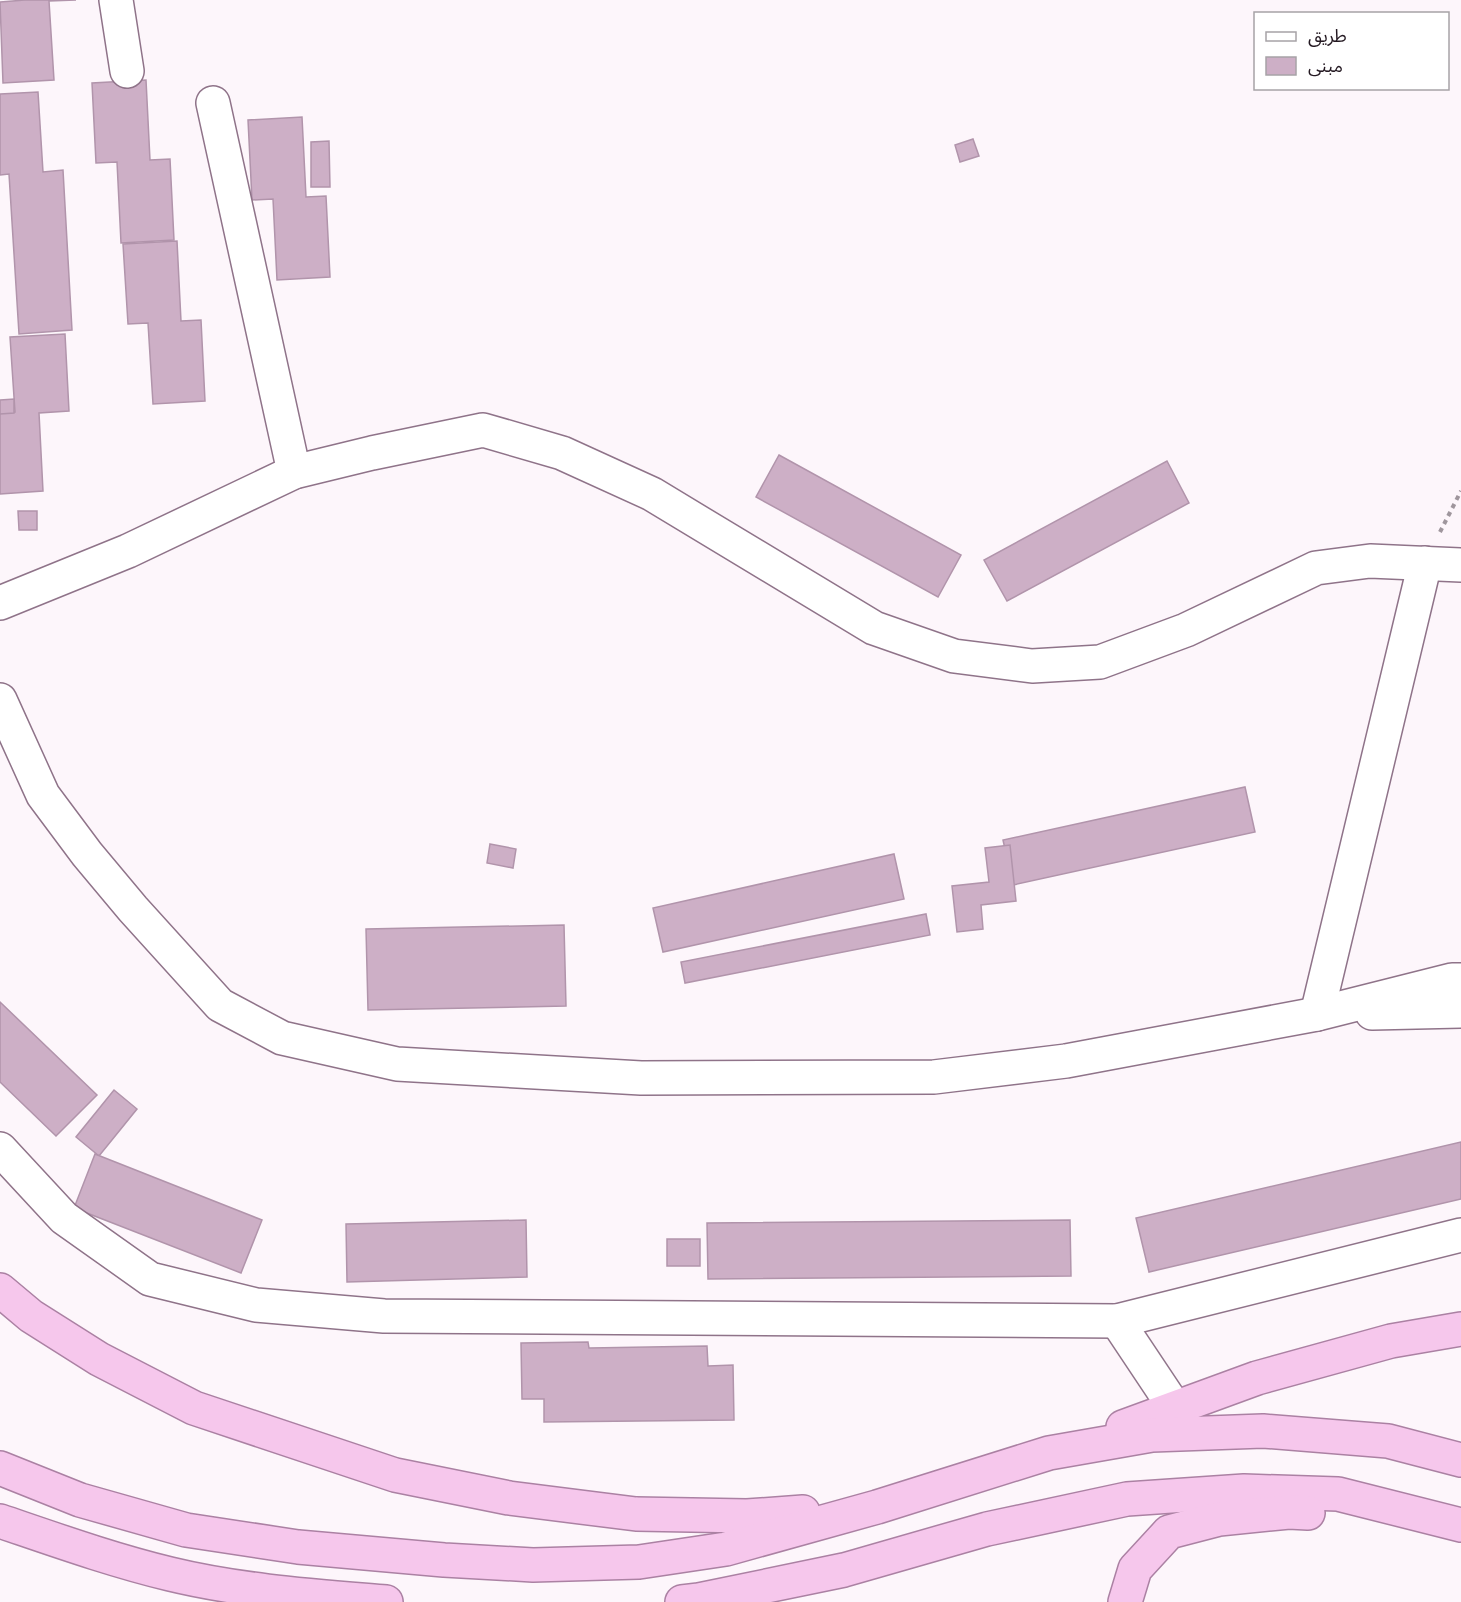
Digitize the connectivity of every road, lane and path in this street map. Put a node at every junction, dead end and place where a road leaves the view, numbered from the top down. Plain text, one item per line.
1 (116, 0) edge
2 (127, 71) dead end
3 (213, 103) dead end
4 (294, 472) junction
5 (1461, 491) edge
6 (1425, 562) junction
7 (1461, 565) edge
8 (0, 603) edge
9 (0, 700) edge
10 (1461, 980) edge
11 (1461, 1011) edge
12 (1317, 1014) junction
13 (0, 1149) edge
14 (1461, 1235) edge
15 (0, 1290) edge
16 (1117, 1321) junction
17 (1461, 1329) edge
18 (1175, 1408) junction
19 (1049, 1453) junction
20 (1461, 1460) edge
21 (0, 1468) edge
22 (877, 1507) junction
23 (0, 1521) edge
24 (1449, 1521) edge
25 (386, 1602) edge
26 (682, 1602) edge
27 (1125, 1602) edge

1 - 2 street
3 - 4 street
4 - 6 street
4 - 8 street
5 - 6 path
6 - 7 street
6 - 12 street
9 - 12 street
10 - 12 street
11 - 12 street
13 - 16 street
14 - 16 street
15 - 22 highway
16 - 18 street
17 - 18 highway
18 - 19 highway
19 - 20 highway
19 - 22 highway
21 - 22 highway
23 - 25 highway
24 - 26 highway
24 - 27 highway

